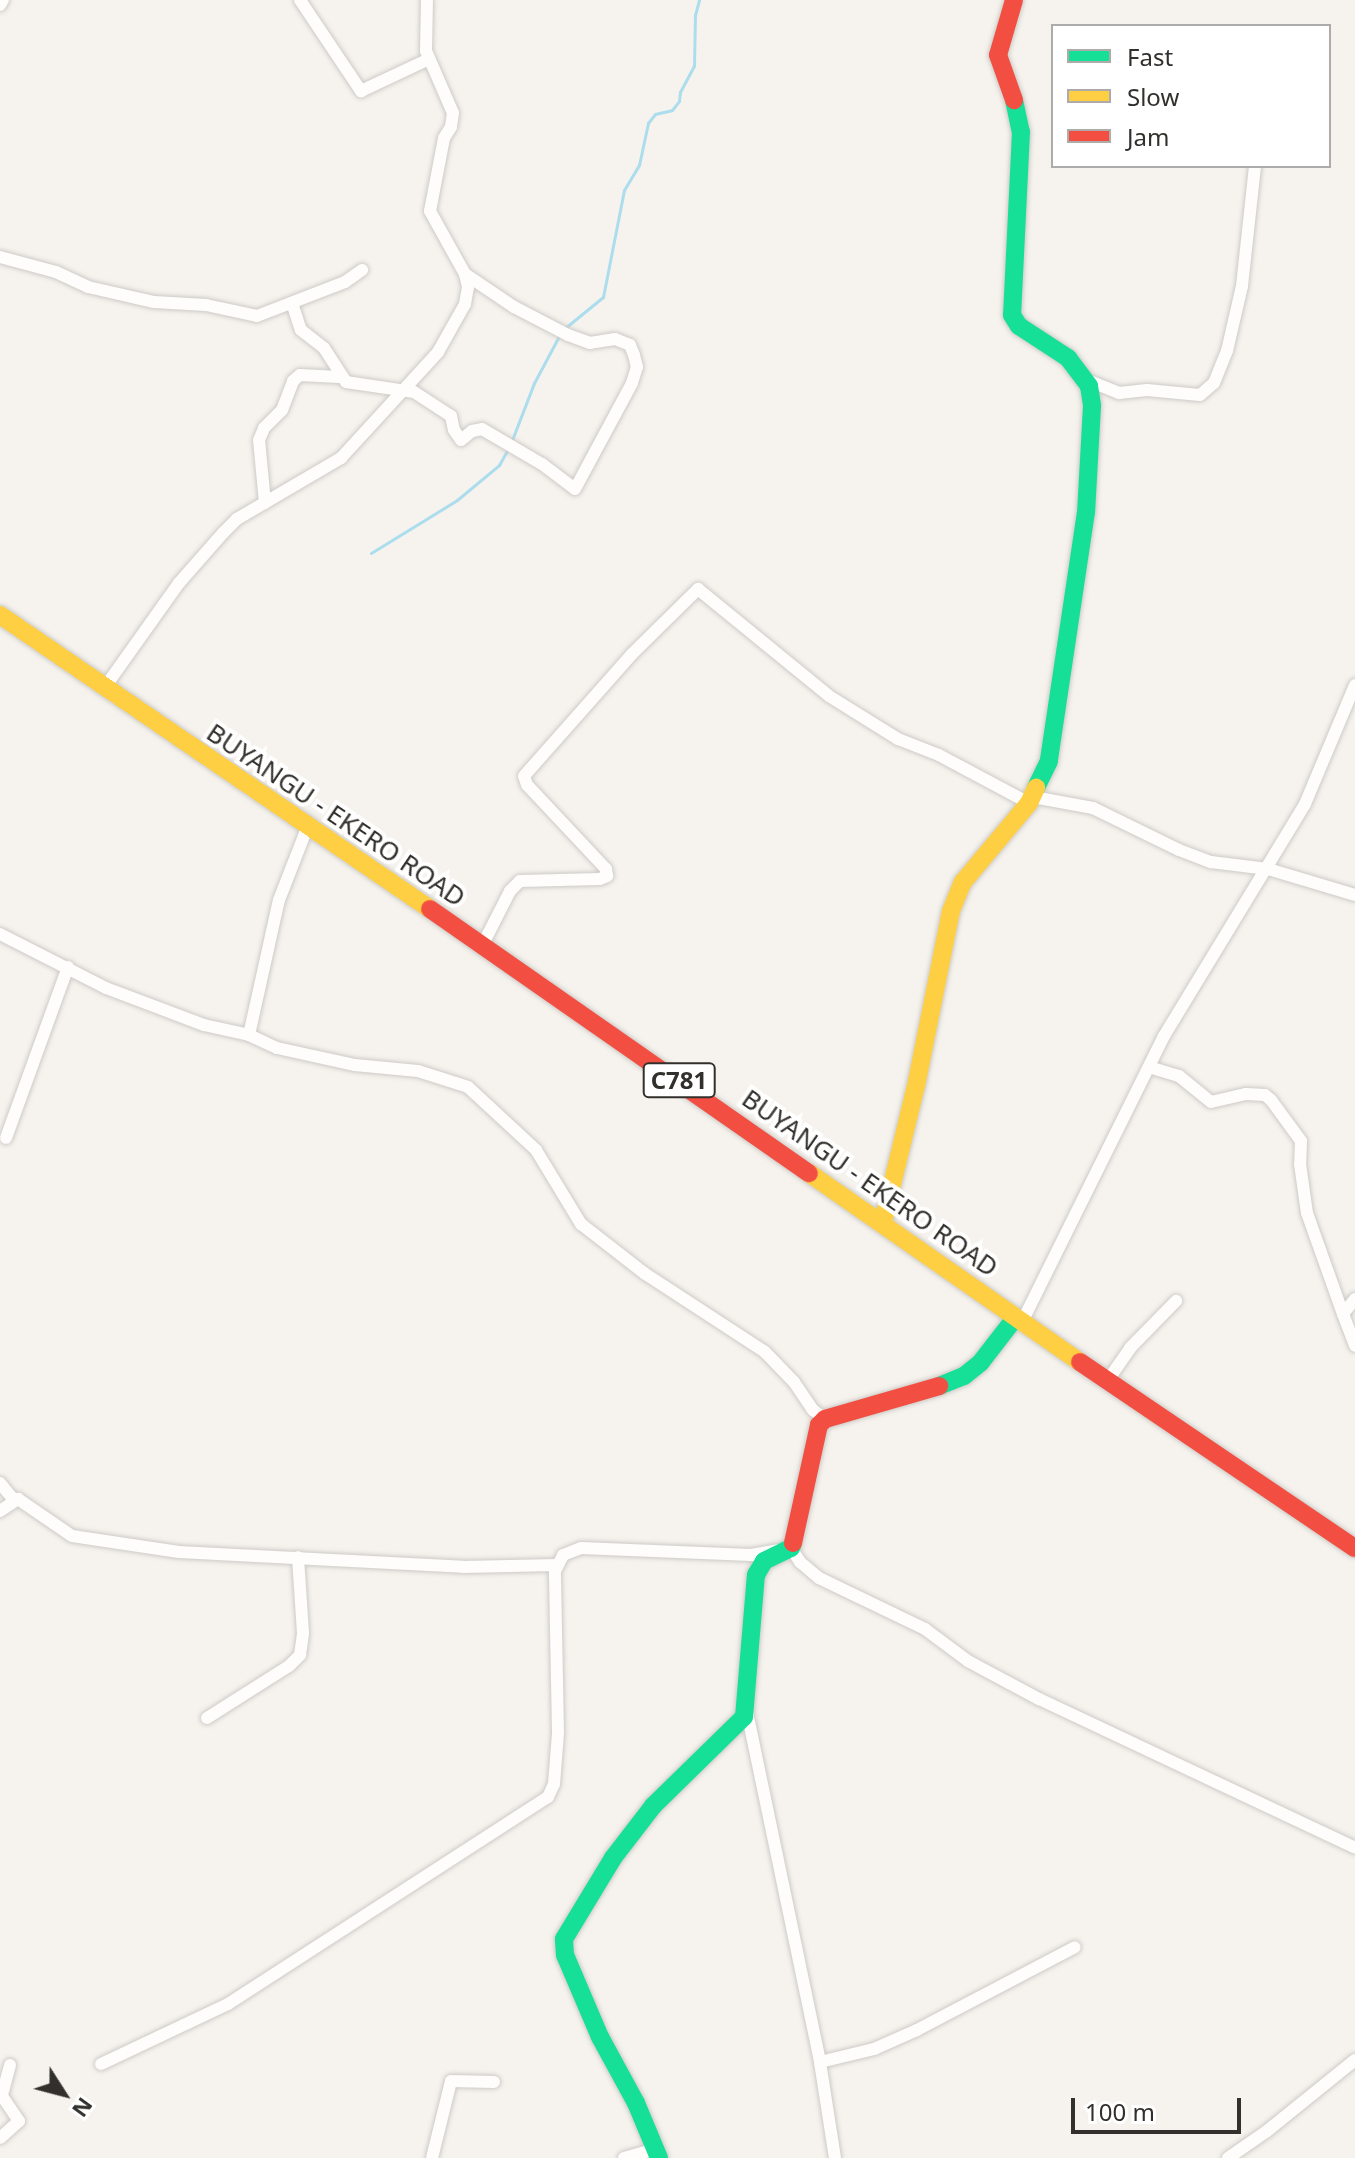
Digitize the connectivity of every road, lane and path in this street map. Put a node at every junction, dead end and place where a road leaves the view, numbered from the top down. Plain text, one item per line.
1 (300, 0) edge
2 (427, 0) edge
3 (1014, 0) edge
4 (429, 59) junction
5 (1255, 168) edge
6 (0, 257) edge
7 (362, 270) dead end
8 (465, 274) junction
9 (292, 303) junction
10 (339, 377) junction
11 (1084, 378) junction
12 (404, 389) junction
13 (265, 503) junction
14 (0, 615) edge
15 (1355, 685) edge
16 (105, 687) junction
17 (1031, 800) junction
18 (307, 828) junction
19 (1268, 869) junction
20 (1355, 895) edge
21 (0, 934) edge
22 (482, 946) junction
23 (68, 967) junction
24 (249, 1035) junction
25 (1149, 1067) junction
26 (6, 1138) dead end
27 (883, 1222) junction
28 (1355, 1299) edge
29 (1176, 1301) dead end
30 (1343, 1314) junction
31 (1019, 1320) junction
32 (1355, 1346) edge
33 (1108, 1380) junction
34 (825, 1419) junction
35 (0, 1483) edge
36 (14, 1500) junction
37 (0, 1511) edge
38 (791, 1548) junction
39 (1355, 1548) edge
40 (298, 1557) junction
41 (557, 1565) junction
42 (747, 1712) junction
43 (207, 1718) dead end
44 (1355, 1848) edge
45 (1075, 1947) dead end
46 (1355, 2060) edge
47 (820, 2062) junction
48 (101, 2064) dead end
49 (10, 2065) dead end
50 (494, 2082) dead end
51 (1, 2094) edge
52 (0, 2138) edge
53 (657, 2154) edge
54 (432, 2158) edge
55 (624, 2158) edge
56 (835, 2158) edge
57 (1228, 2158) edge

1 - 4 street
2 - 4 street
3 - 11 street
4 - 8 street
5 - 11 street
6 - 9 street
7 - 9 street
8 - 12 street
8 - 12 street
9 - 10 street
10 - 12 street
10 - 13 street
11 - 17 street
12 - 13 street
13 - 16 street
14 - 16 street, BUYANGU - EKERO ROAD / C781
15 - 19 street
16 - 18 street, BUYANGU - EKERO ROAD / C781
17 - 19 street
17 - 22 street
17 - 27 street
18 - 22 street, BUYANGU - EKERO ROAD / C781
18 - 24 street
19 - 20 street
19 - 25 street
21 - 23 street
22 - 27 street, BUYANGU - EKERO ROAD / C781
23 - 24 street
23 - 26 street
24 - 34 street
25 - 30 street
25 - 31 street
27 - 31 street, BUYANGU - EKERO ROAD / C781
28 - 30 street
29 - 33 street
30 - 32 street
31 - 33 street, BUYANGU - EKERO ROAD / C781
31 - 34 street
33 - 39 street, BUYANGU - EKERO ROAD / C781
34 - 38 street
35 - 36 street
36 - 37 street
36 - 40 street
38 - 41 street
38 - 42 street
38 - 44 street
40 - 41 street
40 - 43 street
41 - 48 street
42 - 47 street
42 - 53 street
45 - 47 street
46 - 57 street
47 - 56 street
49 - 51 street
50 - 54 street
51 - 52 street
53 - 55 street

